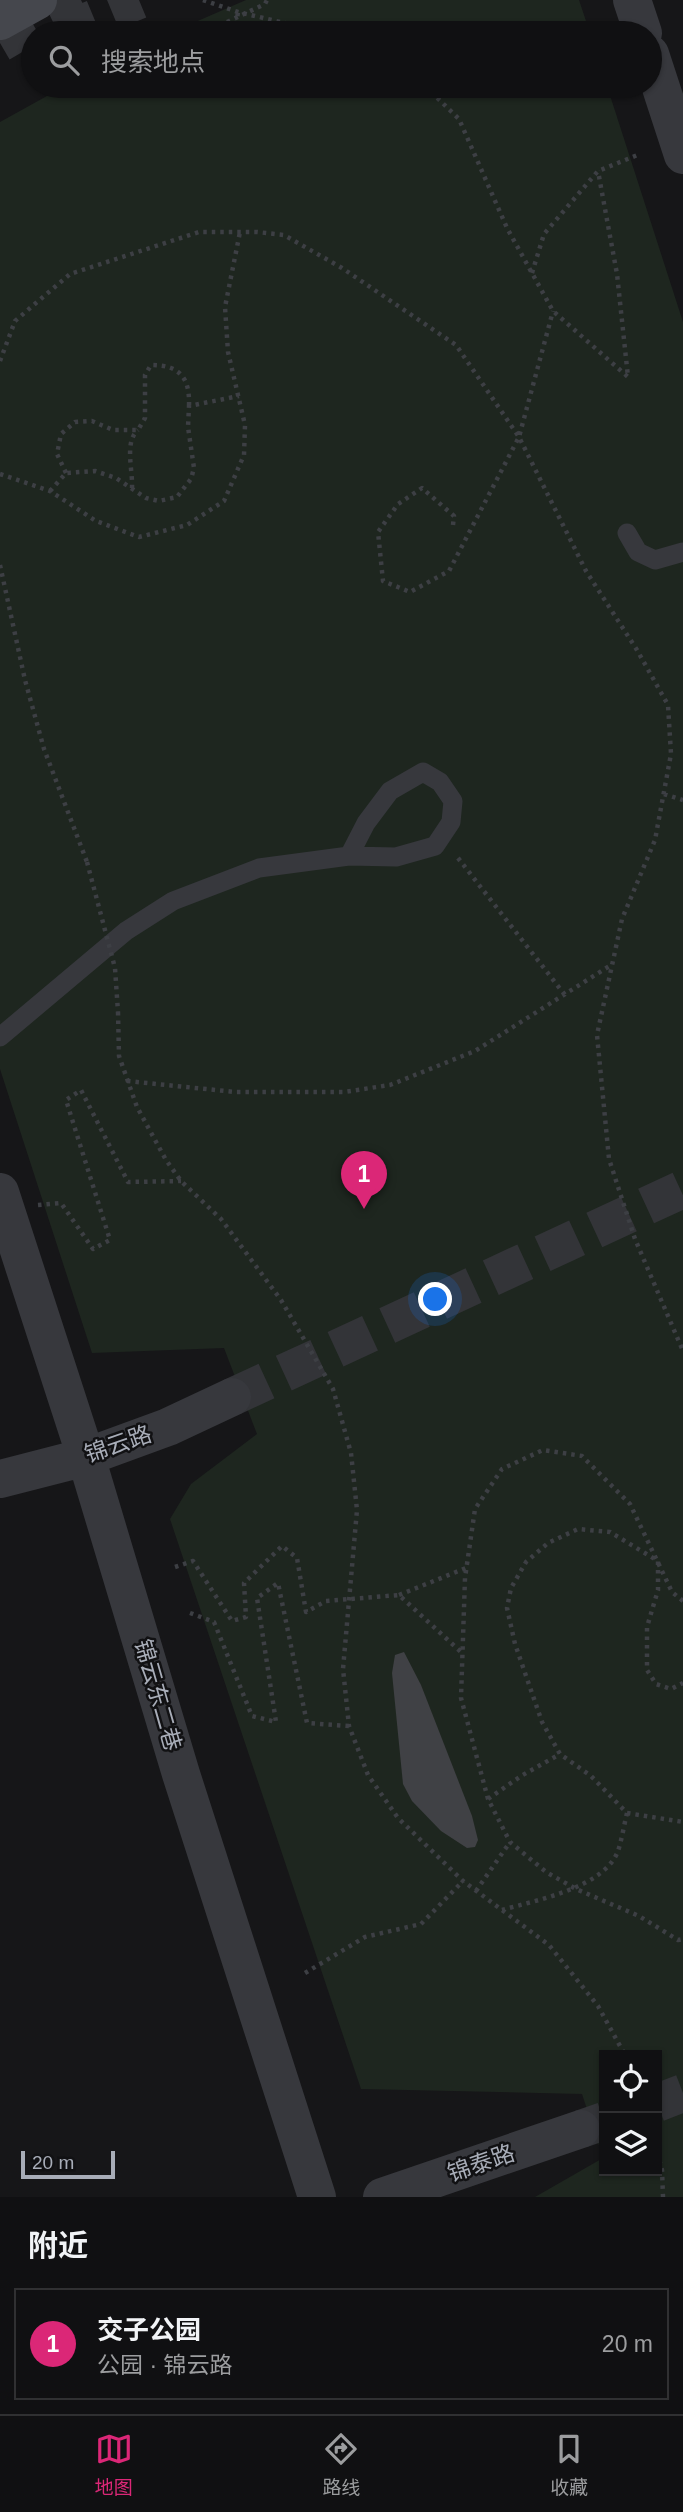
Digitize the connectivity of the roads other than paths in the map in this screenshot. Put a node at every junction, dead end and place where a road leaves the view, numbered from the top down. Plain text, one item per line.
1 (38, 0) edge
2 (632, 0) edge
3 (0, 21) edge
4 (639, 21) edge
5 (662, 91) edge
6 (683, 155) edge
7 (627, 533) dead end
8 (683, 552) edge
9 (349, 856) junction
10 (0, 1037) edge
11 (17, 1199) edge
12 (232, 1397) tunnel mouth
13 (86, 1457) junction
14 (0, 1479) edge
15 (581, 2129) tunnel mouth
16 (317, 2197) edge
17 (382, 2197) edge

1 - 3 main road
2 - 4 street
5 - 6 street
7 - 8 lane
9 - 9 lane
9 - 10 lane
11 - 13 street, 锦云东二巷
12 - 13 street, 锦云路
13 - 14 street, 锦云路
13 - 16 street, 锦云东二巷
15 - 17 street, 锦泰路

